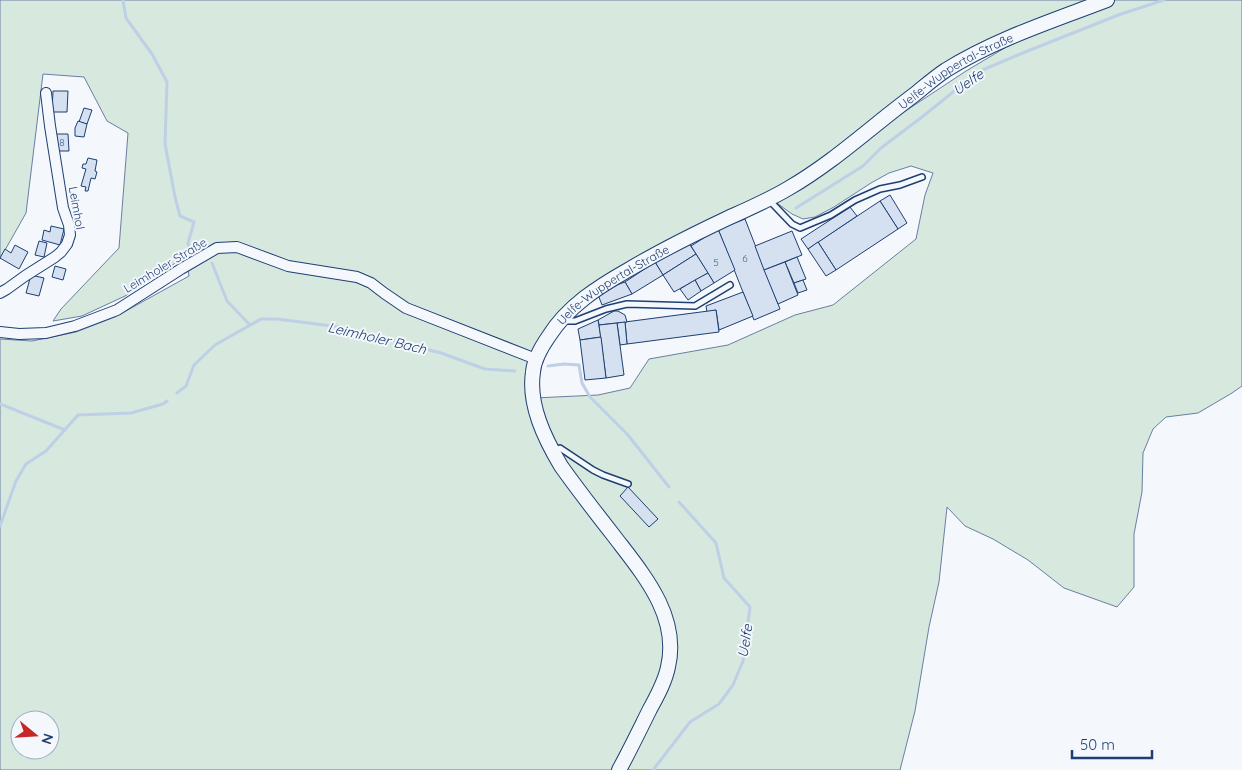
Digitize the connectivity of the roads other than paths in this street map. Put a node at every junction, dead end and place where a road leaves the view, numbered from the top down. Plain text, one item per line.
1 (1107, 0) edge
2 (46, 93) dead end
3 (922, 177) dead end
4 (768, 200) junction
5 (730, 285) dead end
6 (0, 293) edge
7 (560, 320) junction
8 (0, 332) edge
9 (536, 359) junction
10 (552, 450) junction
11 (628, 484) dead end
12 (619, 770) edge

1 - 4 main road, Uelfe-Wuppertal-Straße
2 - 6 street, Leimhol
3 - 4 lane
4 - 7 main road, Uelfe-Wuppertal-Straße
5 - 7 lane
7 - 9 main road, Uelfe-Wuppertal-Straße
8 - 9 street, Leimholer Straße
9 - 10 main road, Uelfe-Wuppertal-Straße
10 - 11 lane
10 - 12 main road, Uelfe-Wuppertal-Straße

